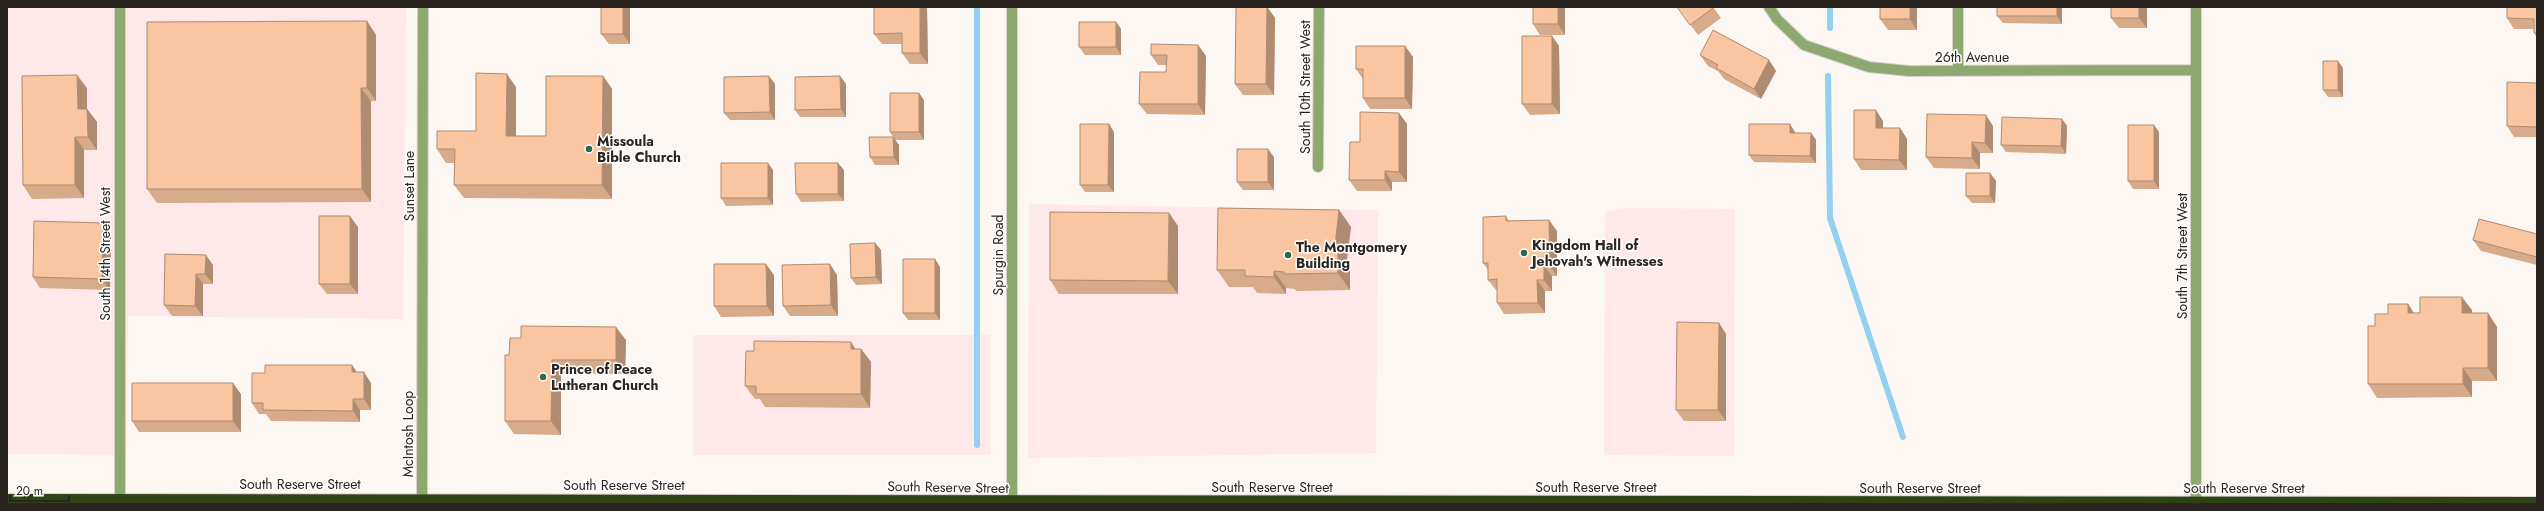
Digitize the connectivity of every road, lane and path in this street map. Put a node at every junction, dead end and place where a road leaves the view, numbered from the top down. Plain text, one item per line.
1 (120, 7) edge
2 (423, 7) edge
3 (1012, 7) edge
4 (1319, 7) edge
5 (1769, 7) edge
6 (1958, 7) edge
7 (2196, 7) edge
8 (2196, 70) junction
9 (1958, 71) junction
10 (1318, 167) dead end
11 (423, 364) joint
12 (7, 500) edge
13 (120, 501) junction
14 (422, 501) edge
15 (1012, 503) edge
16 (1587, 503) edge
17 (1873, 503) edge
18 (2196, 503) edge
19 (2537, 504) edge

1 - 13 street, South 14th Street West
2 - 11 street, Sunset Lane
3 - 15 street, Spurgin Road
4 - 10 street, South 10th Street West
5 - 9 street, 26th Avenue
6 - 9 street
7 - 8 street, South 7th Street West
8 - 9 street, 26th Avenue
8 - 18 street, South 7th Street West
11 - 14 street, McIntosh Loop
12 - 13 highway, South Reserve Street
13 - 14 highway, South Reserve Street
14 - 15 highway, South Reserve Street
15 - 16 highway, South Reserve Street
16 - 17 highway, South Reserve Street
17 - 18 highway, South Reserve Street
18 - 19 highway, South Reserve Street

